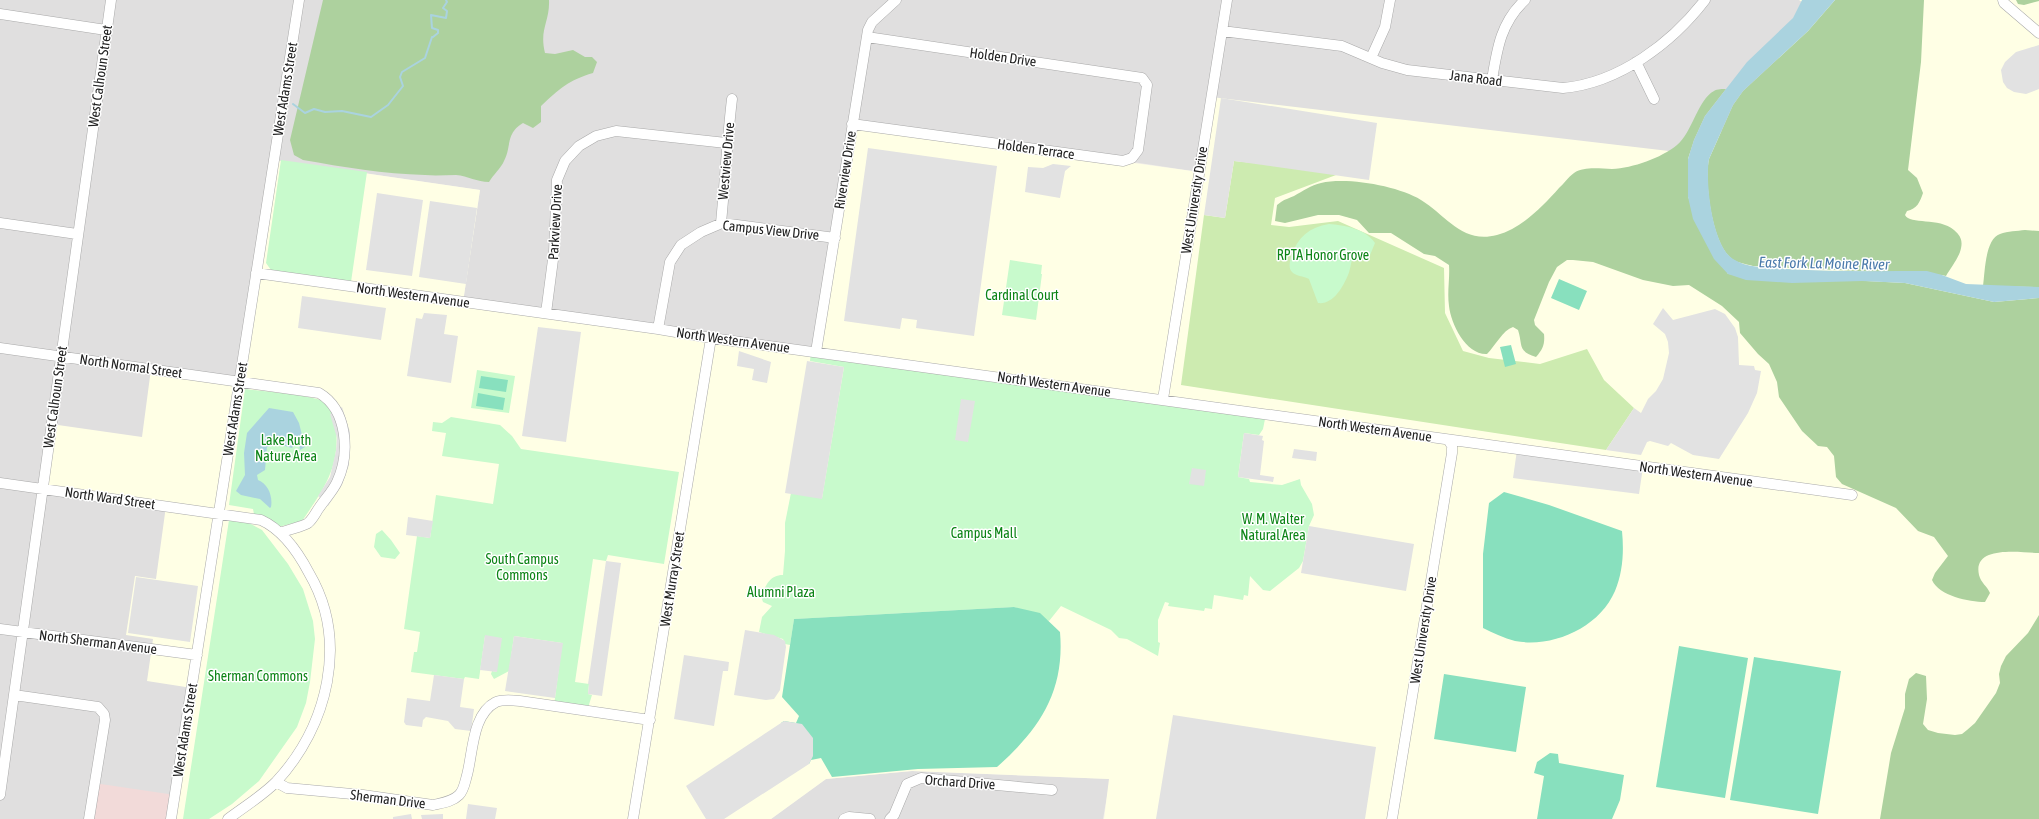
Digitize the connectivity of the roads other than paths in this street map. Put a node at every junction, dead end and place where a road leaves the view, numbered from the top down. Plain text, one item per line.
1 (111, 0) edge
2 (298, 0) edge
3 (896, 0) edge
4 (1227, 0) edge
5 (1390, 0) edge
6 (1705, 0) edge
7 (2002, 0) edge
8 (1518, 2) edge
9 (0, 14) edge
10 (106, 30) junction
11 (1222, 31) junction
12 (2039, 33) edge
13 (867, 38) junction
14 (1371, 58) junction
15 (1636, 62) junction
16 (1140, 77) joint
17 (1492, 80) junction
18 (1654, 98) dead end
19 (732, 99) dead end
20 (852, 124) junction
21 (726, 143) junction
22 (0, 223) edge
23 (720, 223) junction
24 (78, 234) junction
25 (835, 238) junction
26 (256, 274) junction
27 (546, 313) junction
28 (658, 329) junction
29 (711, 338) junction
30 (0, 348) edge
31 (816, 352) junction
32 (60, 356) junction
33 (239, 380) junction
34 (1163, 399) junction
35 (1449, 441) junction
36 (0, 483) edge
37 (42, 489) junction
38 (1852, 495) dead end
39 (219, 513) junction
40 (280, 533) junction
41 (0, 629) edge
42 (22, 632) junction
43 (197, 655) junction
44 (14, 695) junction
45 (650, 720) junction
46 (3, 746) edge
47 (276, 782) junction
48 (1052, 790) dead end
49 (0, 795) edge
50 (89, 819) edge
51 (171, 819) edge
52 (228, 819) edge
53 (633, 819) edge
54 (844, 819) edge
55 (870, 819) edge
56 (890, 819) edge
57 (1392, 819) edge

1 - 10 street, West Calhoun Street
2 - 26 street, West Adams Street
3 - 13 street, Riverview Drive
4 - 11 street, West University Drive
5 - 14 street
6 - 15 street, Jana Road
7 - 12 street
8 - 17 street
9 - 10 street
10 - 24 street, West Calhoun Street
11 - 14 street, Jana Road
11 - 34 street, West University Drive
13 - 16 street, Holden Drive
13 - 20 street, Riverview Drive
14 - 17 street, Jana Road
15 - 17 street, Jana Road
15 - 18 street
16 - 20 street, Holden Terrace
19 - 21 street, Westview Drive
20 - 25 street, Riverview Drive
21 - 23 street, Westview Drive
21 - 27 street, Parkview Drive
22 - 24 street
23 - 25 street, Campus View Drive
23 - 28 street, Campus View Drive
24 - 32 street, West Calhoun Street
25 - 31 street, Riverview Drive
26 - 27 street, North Western Avenue
26 - 33 street, West Adams Street
27 - 28 street, North Western Avenue
28 - 29 street, North Western Avenue
29 - 31 street, North Western Avenue
29 - 45 street, West Murray Street
30 - 32 street, North Normal Street
31 - 34 street, North Western Avenue
32 - 33 street, North Normal Street
32 - 37 street, West Calhoun Street
33 - 39 street, West Adams Street
33 - 40 street, North Normal Street
34 - 35 street, North Western Avenue
35 - 38 street, North Western Avenue
35 - 57 street, West University Drive
36 - 37 street, North Ward Street
37 - 39 street, North Ward Street
37 - 42 street, West Calhoun Street
39 - 40 street, North Ward Street
39 - 43 street, West Adams Street
40 - 47 street, North Ward Street
41 - 42 street, North Sherman Avenue
42 - 43 street, North Sherman Avenue
42 - 44 street, West Calhoun Street
43 - 51 street, West Adams Street
44 - 46 street, West Calhoun Street
44 - 50 street
45 - 47 street, Sherman Drive
45 - 53 street, West Murray Street
46 - 49 street, West Calhoun Street
47 - 52 street, North Ward Street
48 - 56 street, Orchard Drive
54 - 55 street

